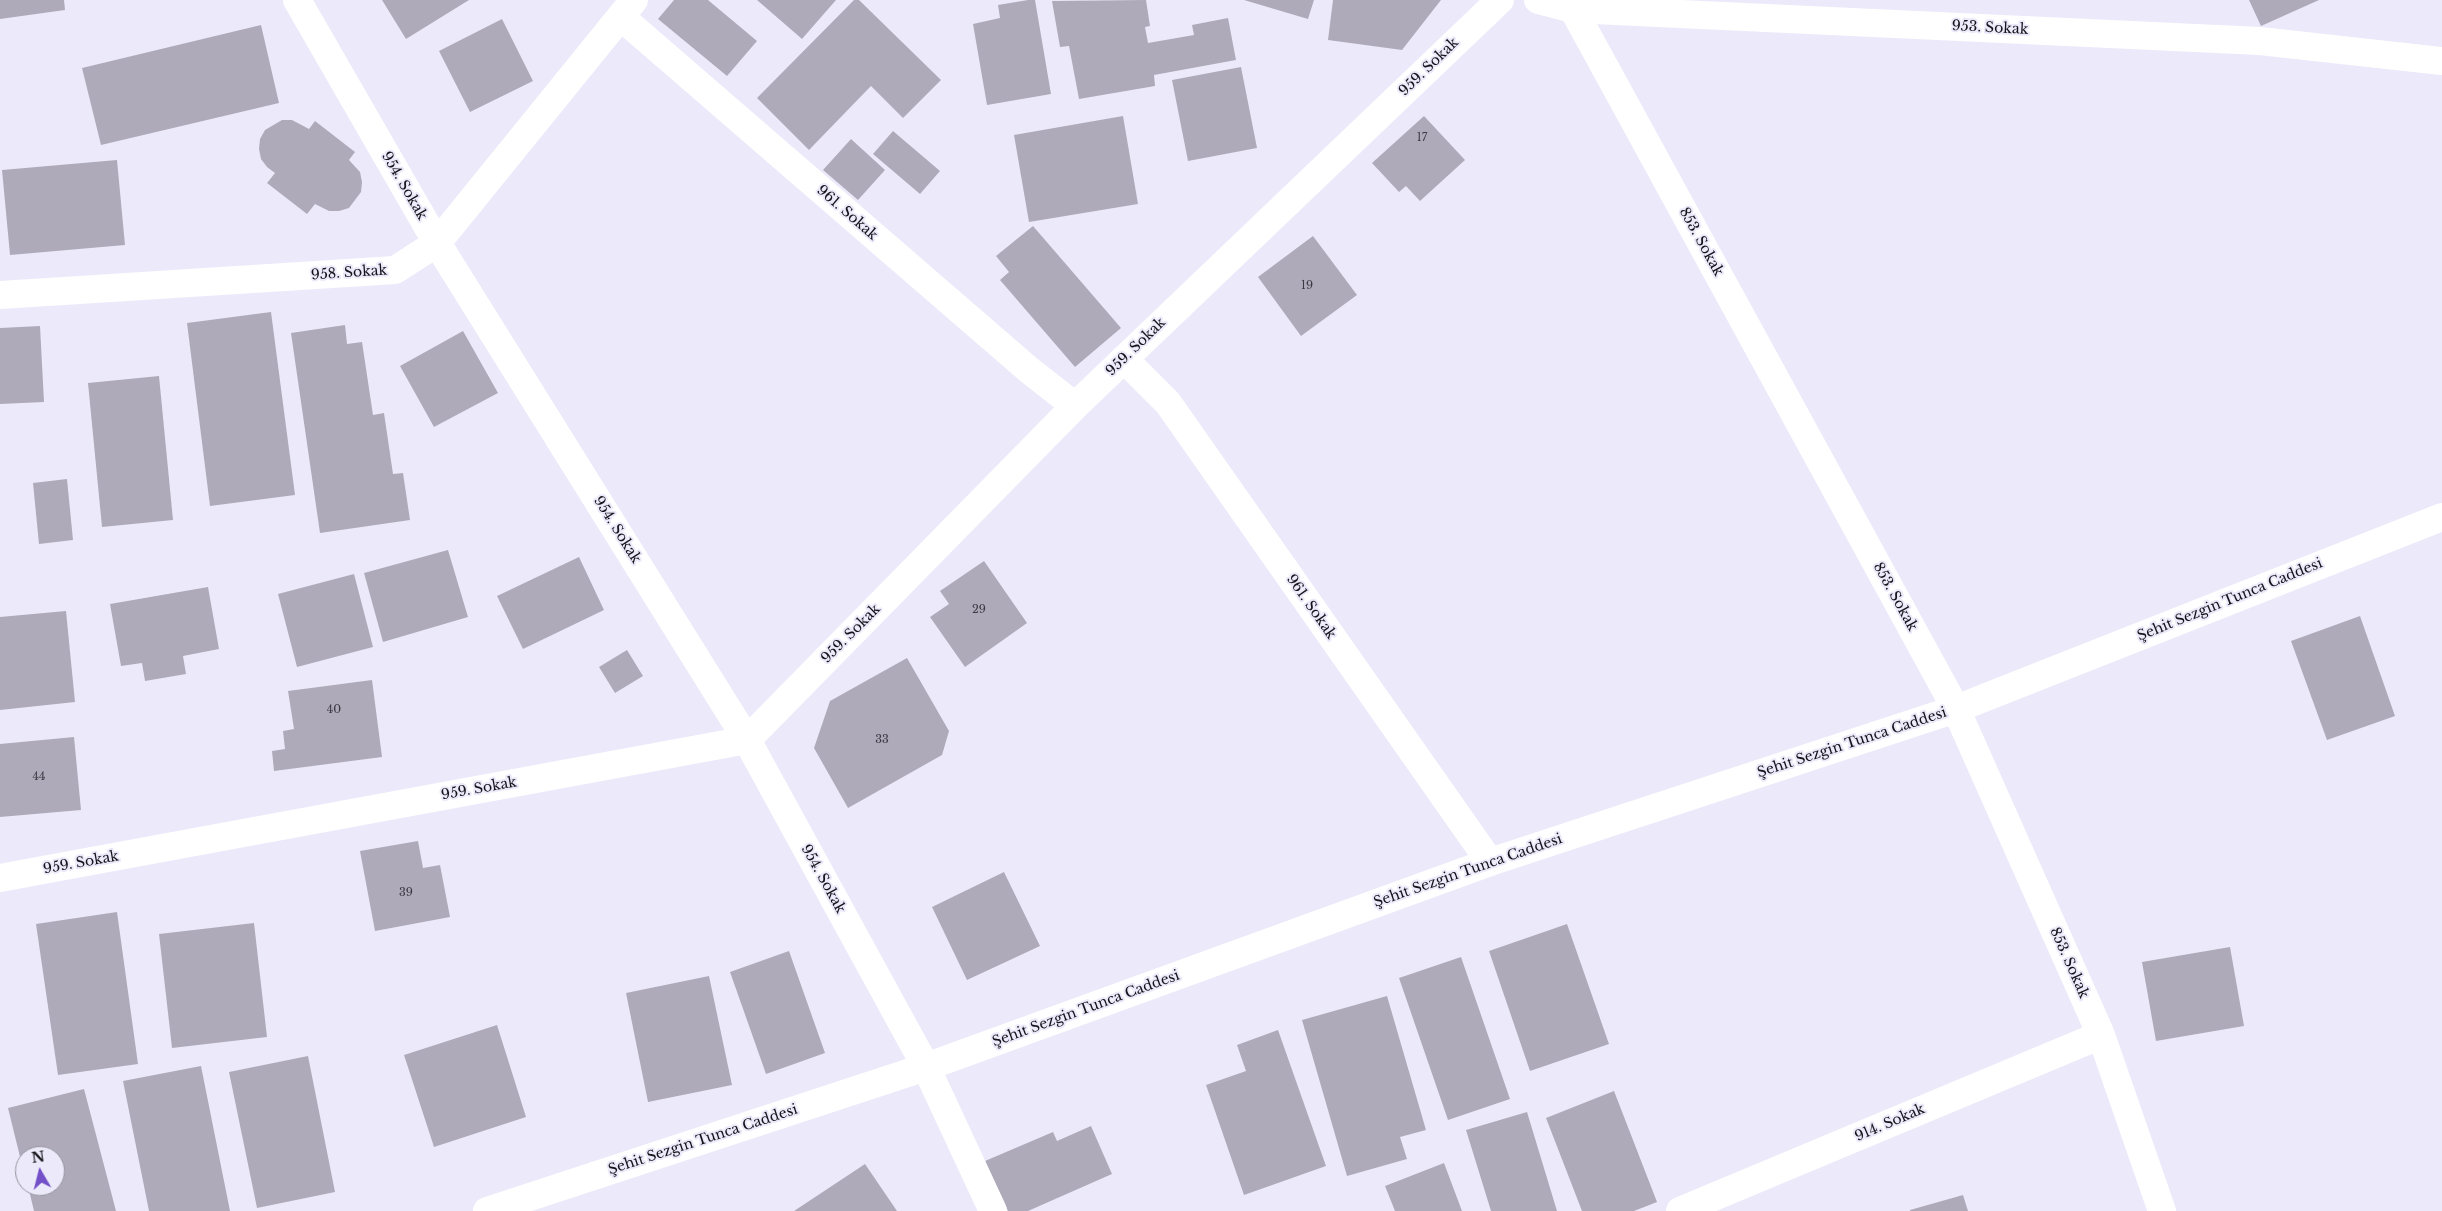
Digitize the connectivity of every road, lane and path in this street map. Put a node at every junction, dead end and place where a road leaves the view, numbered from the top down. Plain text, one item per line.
1 (297, 0) edge
2 (1500, 0) edge
3 (1538, 0) edge
4 (628, 8) edge
5 (1573, 9) junction
6 (2442, 61) edge
7 (437, 243) junction
8 (0, 295) edge
9 (1124, 359) junction
10 (1075, 406) junction
11 (2442, 517) edge
12 (1956, 709) junction
13 (748, 740) junction
14 (1490, 862) junction
15 (0, 878) edge
16 (2101, 1035) junction
17 (926, 1067) junction
18 (487, 1211) edge
19 (993, 1211) edge
20 (1680, 1211) edge
21 (2162, 1211) edge

1 - 7 street, 954. Sokak
2 - 9 street, 959. Sokak
3 - 5 street, 953. Sokak
4 - 7 street, 958. Sokak
4 - 10 street, 961. Sokak
5 - 6 street, 953. Sokak
5 - 12 street, 853. Sokak
7 - 8 street, 958. Sokak
7 - 13 street, 954. Sokak
9 - 10 street, 959. Sokak
9 - 14 street, 961. Sokak
10 - 13 street, 959. Sokak
11 - 12 street, Şehit Sezgin Tunca Caddesi
12 - 14 street, Şehit Sezgin Tunca Caddesi
12 - 16 street, 853. Sokak
13 - 15 street, 959. Sokak
13 - 17 street, 954. Sokak
14 - 17 street, Şehit Sezgin Tunca Caddesi
16 - 20 street, 914. Sokak
16 - 21 street, 853. Sokak
17 - 18 street, Şehit Sezgin Tunca Caddesi
17 - 19 street, 954. Sokak

